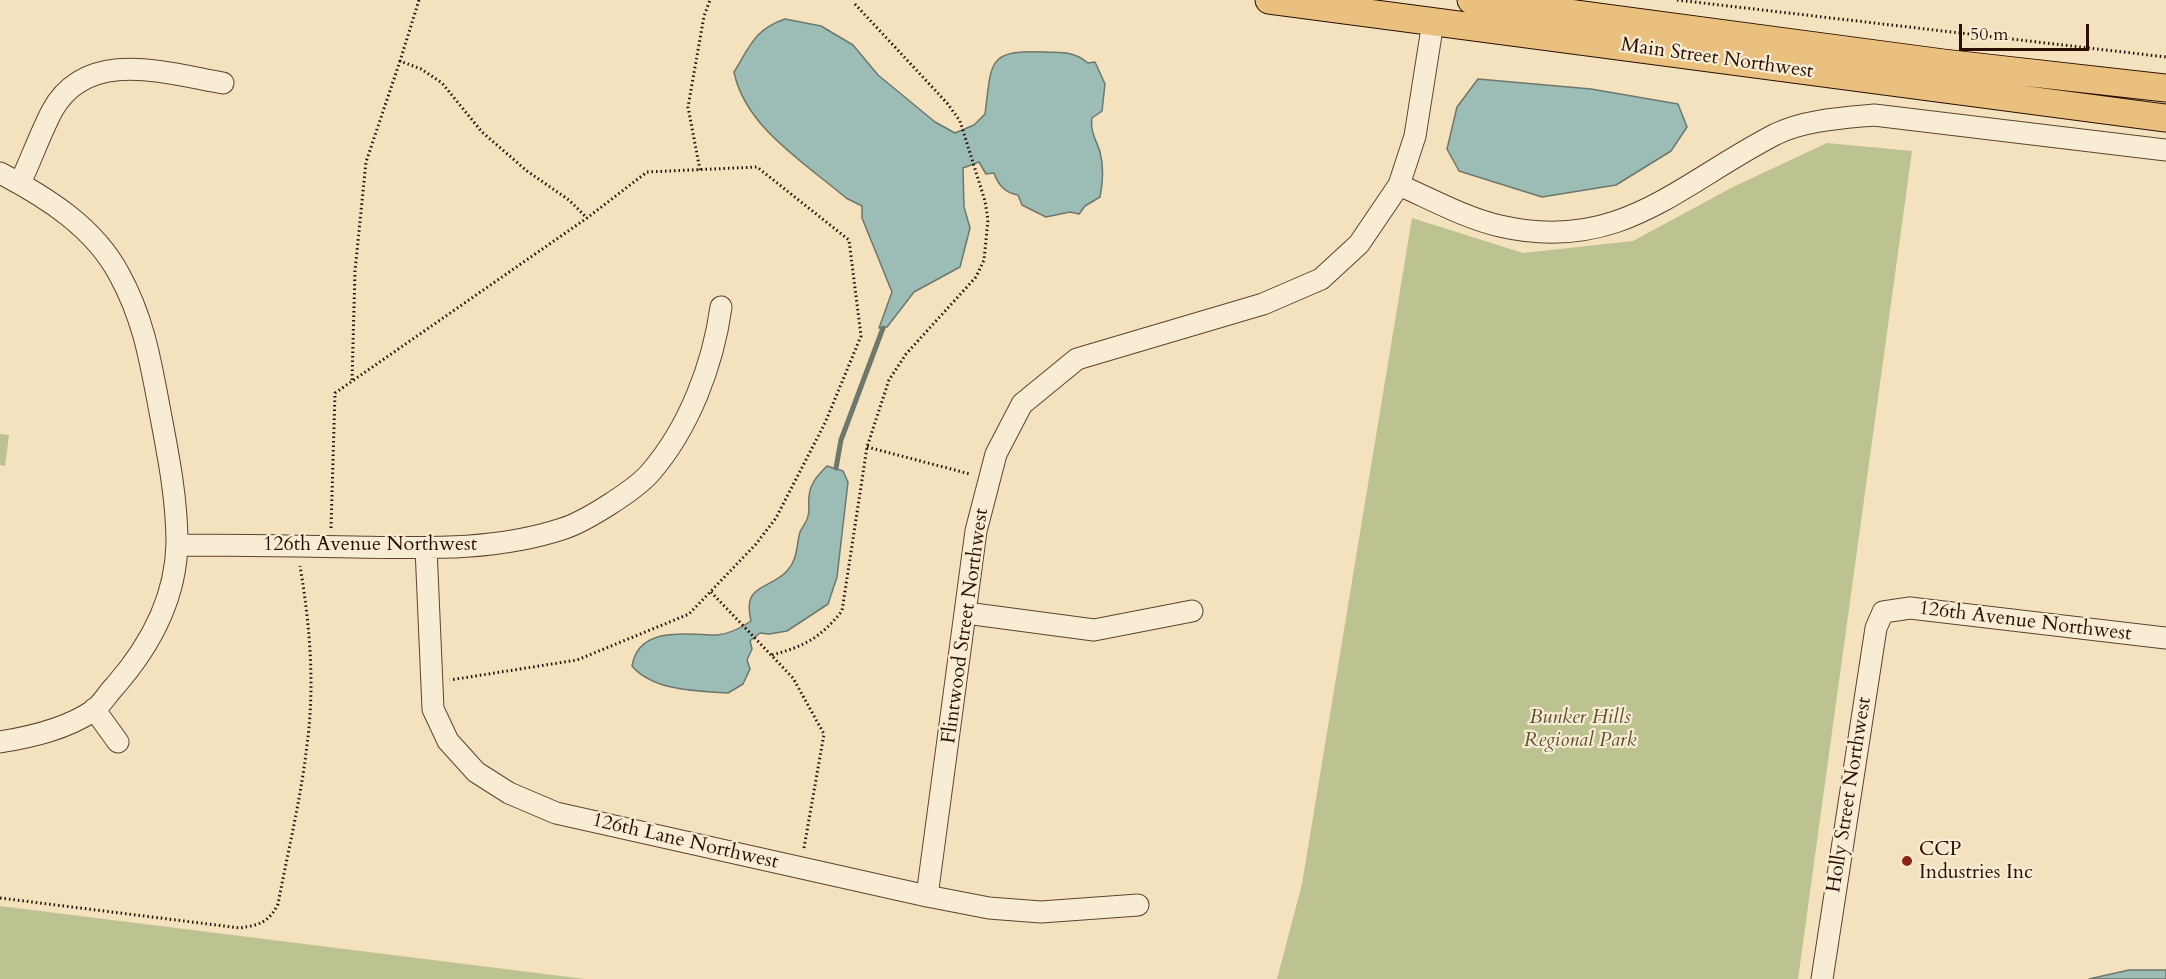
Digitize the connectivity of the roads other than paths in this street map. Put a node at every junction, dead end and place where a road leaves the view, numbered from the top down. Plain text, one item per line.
1 (1269, 0) edge
2 (1471, 0) edge
3 (1433, 21) junction
4 (223, 83) dead end
5 (2166, 87) edge
6 (2166, 118) edge
7 (2166, 150) edge
8 (0, 173) edge
9 (20, 183) junction
10 (1399, 185) junction
11 (721, 308) dead end
12 (177, 545) junction
13 (426, 548) junction
14 (1192, 611) dead end
15 (1883, 612) joint
16 (966, 613) junction
17 (2166, 638) edge
18 (94, 710) junction
19 (0, 742) edge
20 (118, 742) dead end
21 (927, 896) junction
22 (1138, 905) dead end
23 (1822, 979) edge

1 - 3 main road, Main Street Northwest
2 - 5 main road, Main Street Northwest
3 - 6 main road, Main Street Northwest
3 - 10 street, Flintwood Street Northwest
4 - 9 street
7 - 10 street
8 - 9 street
9 - 12 street
10 - 16 street, Flintwood Street Northwest
11 - 13 street, 126th Avenue Northwest
12 - 13 street, 126th Avenue Northwest
12 - 18 street
13 - 21 street, 126th Lane Northwest
14 - 16 street
15 - 17 street, 126th Avenue Northwest
15 - 23 street, Holly Street Northwest
16 - 21 street, Flintwood Street Northwest
18 - 19 street
18 - 20 street
21 - 22 street, 126th Lane Northwest

